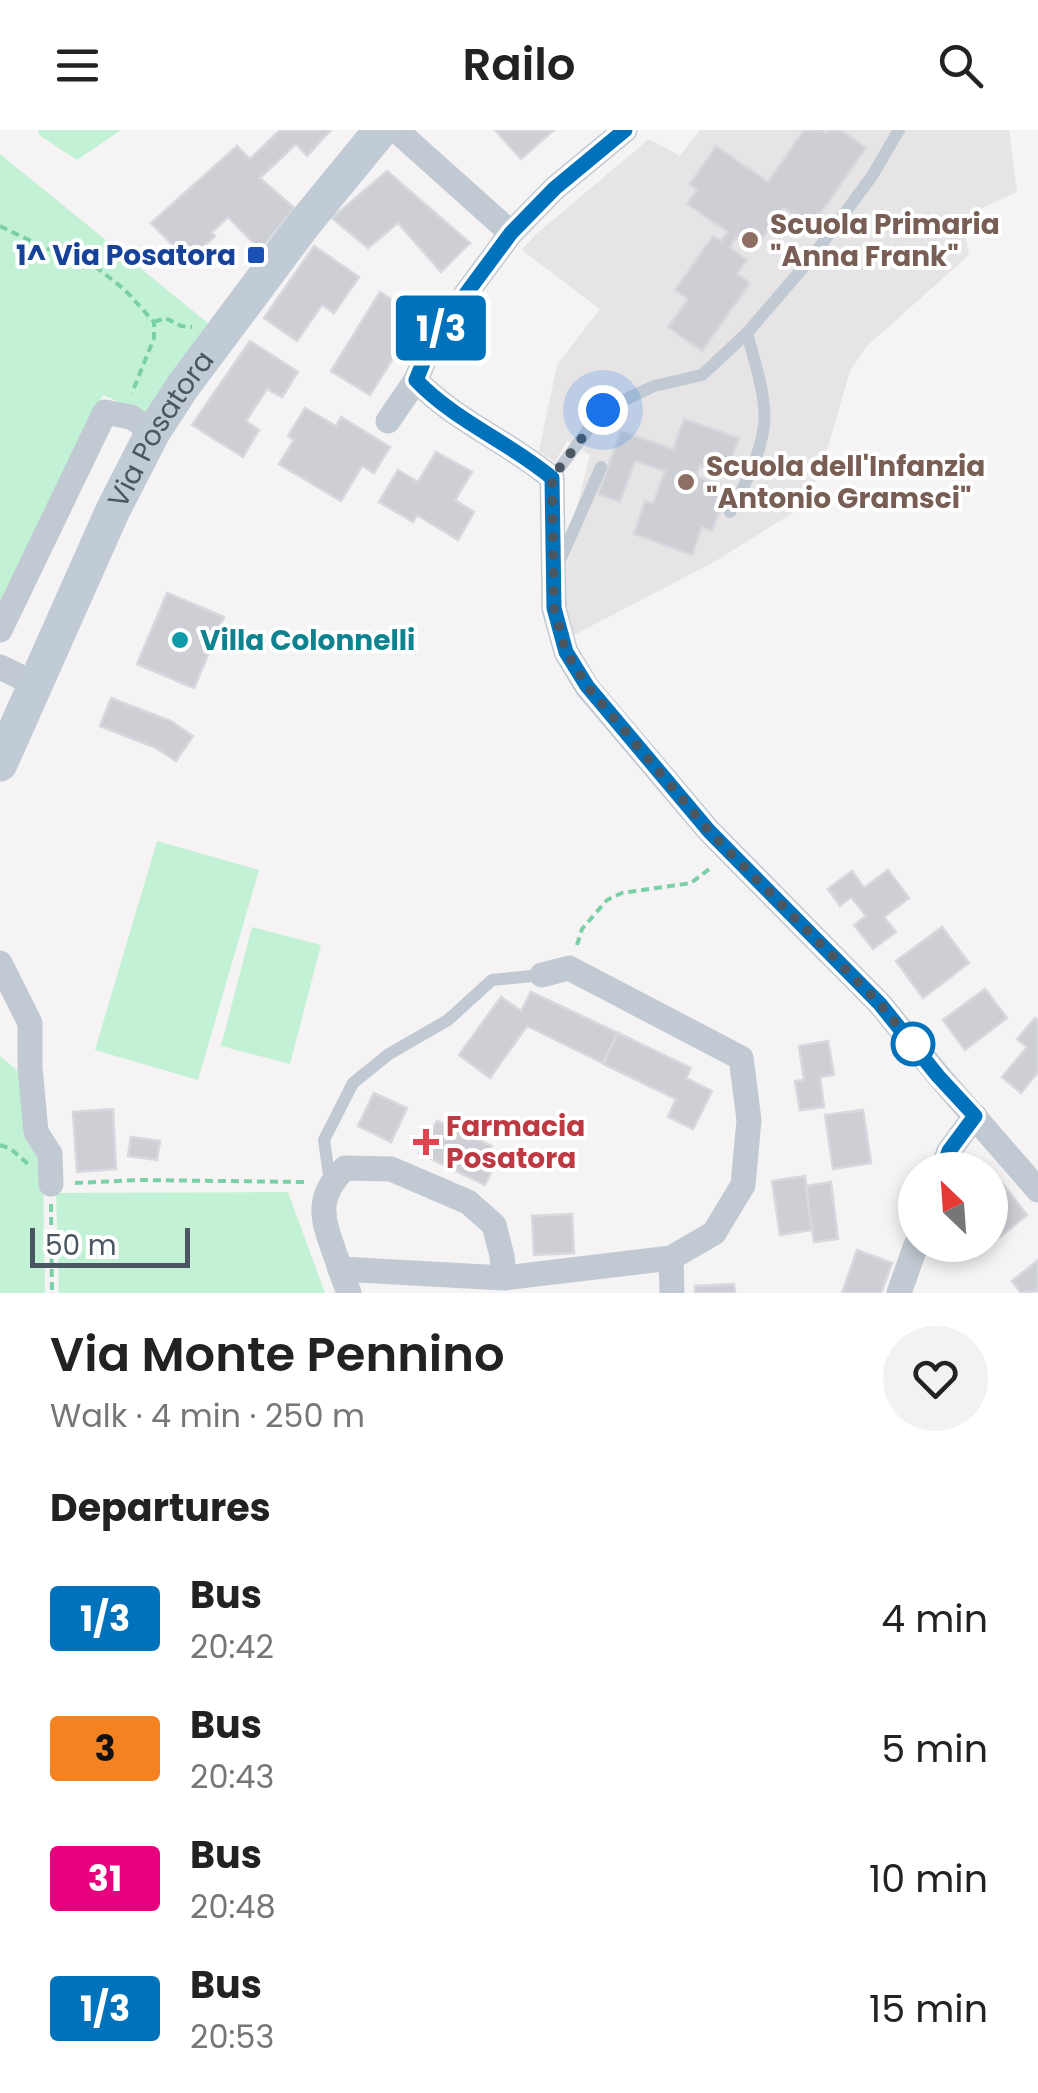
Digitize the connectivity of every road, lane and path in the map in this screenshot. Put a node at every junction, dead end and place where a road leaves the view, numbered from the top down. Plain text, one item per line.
1 (380, 130) edge
2 (396, 130) edge
3 (626, 130) edge
4 (899, 130) edge
5 (0, 226) edge
6 (511, 233) junction
7 (154, 322) junction
8 (226, 330) junction
9 (748, 333) junction
10 (416, 380) junction
11 (388, 420) dead end
12 (142, 424) junction
13 (601, 467) dead end
14 (552, 478) junction
15 (730, 512) dead end
16 (554, 572) junction
17 (0, 630) edge
18 (0, 668) edge
19 (35, 684) junction
20 (0, 764) edge
21 (712, 867) dead end
22 (0, 963) edge
23 (569, 968) junction
24 (542, 976) joint
25 (975, 1116) junction
26 (0, 1145) edge
27 (949, 1152) edge
28 (330, 1182) junction
29 (51, 1184) junction
30 (1038, 1190) edge
31 (670, 1258) junction
32 (910, 1262) edge
33 (503, 1267) junction
34 (344, 1281) edge
35 (52, 1293) edge
36 (672, 1293) edge
37 (899, 1293) edge

1 - 8 street, Via Posatora
2 - 6 street
3 - 6 street
4 - 9 lane
5 - 7 path
6 - 10 street
7 - 8 path
7 - 12 path
8 - 12 street, Via Posatora
9 - 14 lane
9 - 15 lane
10 - 11 street
10 - 14 street
12 - 17 street
12 - 19 street, Via Posatora
13 - 16 lane
14 - 16 street
16 - 25 street
18 - 19 street
19 - 20 street, Via Posatora
21 - 23 path
22 - 29 street
23 - 24 street
23 - 31 street
24 - 28 lane
25 - 27 street
25 - 30 street
26 - 29 path
28 - 29 path
28 - 33 street
28 - 34 street
29 - 35 path
31 - 33 street
31 - 36 street
32 - 37 street
33 - 34 street

